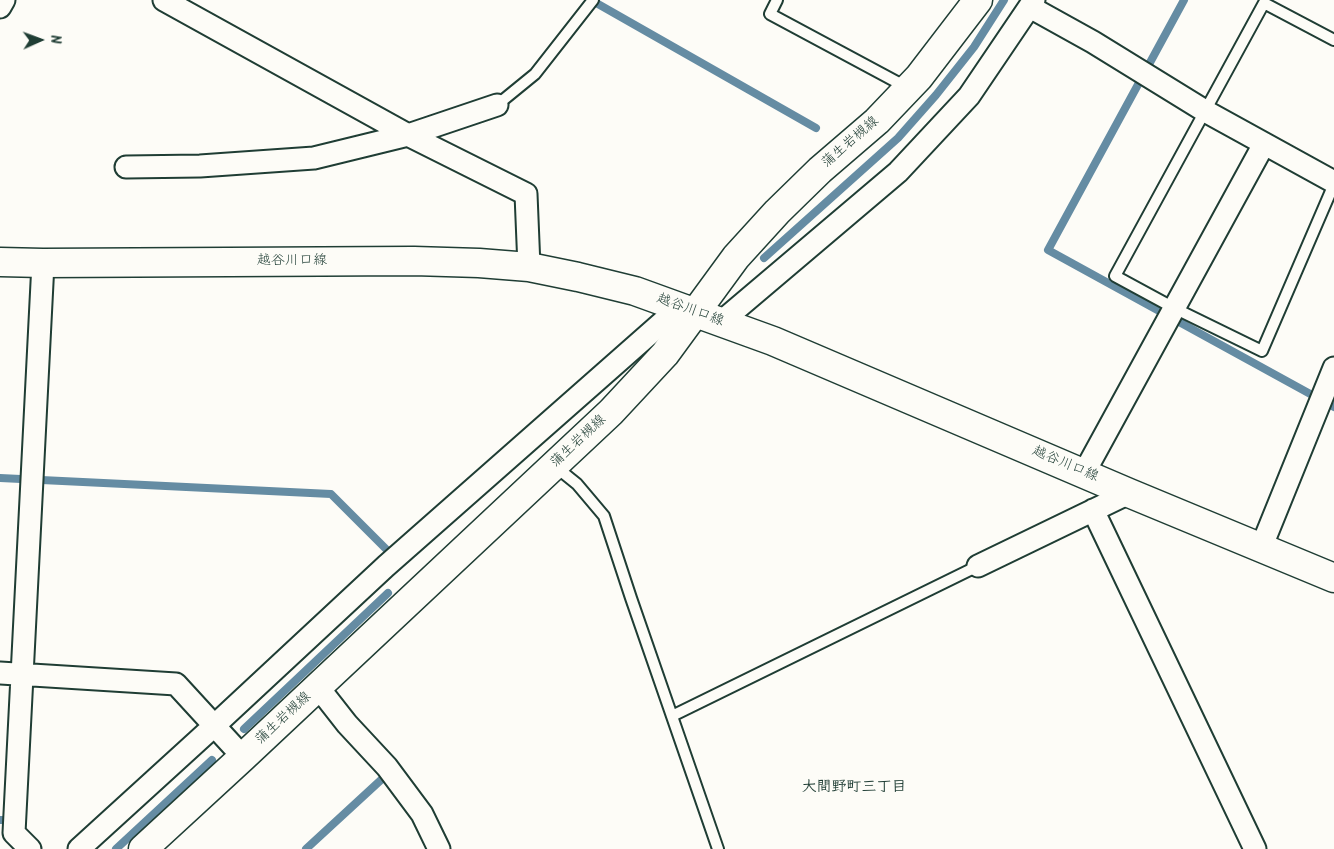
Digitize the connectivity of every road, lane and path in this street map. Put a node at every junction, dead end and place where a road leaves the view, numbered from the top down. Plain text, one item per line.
1 (4, 0) edge
2 (164, 0) edge
3 (593, 0) edge
4 (777, 0) edge
5 (978, 0) edge
6 (1032, 4) edge
7 (0, 7) edge
8 (1334, 40) edge
9 (908, 88) junction
10 (497, 105) joint
11 (1205, 111) junction
12 (408, 135) junction
13 (1264, 144) junction
14 (126, 167) dead end
15 (1334, 183) edge
16 (0, 262) edge
17 (43, 263) junction
18 (529, 267) junction
19 (1174, 308) junction
20 (688, 309) junction
21 (721, 322) junction
22 (1334, 368) edge
23 (554, 466) junction
24 (1084, 473) junction
25 (1129, 493) junction
26 (1093, 510) junction
27 (1260, 548) junction
28 (978, 566) joint
29 (1334, 578) edge
30 (0, 673) edge
31 (22, 674) junction
32 (318, 687) junction
33 (672, 716) junction
34 (214, 726) junction
35 (244, 757) junction
36 (149, 847) edge
37 (30, 849) edge
38 (79, 849) edge
39 (440, 849) edge
40 (718, 849) edge
41 (1255, 849) edge

1 - 7 street
2 - 12 street
3 - 10 lane
4 - 9 lane
5 - 9 main road, 蒲生岩槻線
6 - 11 street
6 - 21 street
8 - 11 lane
9 - 20 main road, 蒲生岩槻線
10 - 12 street
11 - 13 street
11 - 19 lane
12 - 14 street
12 - 18 street
13 - 15 street
13 - 19 street
15 - 19 lane
16 - 17 main road, 越谷川口線
17 - 18 main road, 越谷川口線
17 - 31 street
18 - 20 main road, 越谷川口線
19 - 24 street
20 - 21 main road, 越谷川口線
20 - 23 main road, 蒲生岩槻線
20 - 34 street
21 - 24 main road, 越谷川口線
22 - 27 street
23 - 32 main road, 蒲生岩槻線
23 - 33 lane
24 - 25 main road, 越谷川口線
25 - 26 street
25 - 27 main road, 越谷川口線
26 - 28 street
26 - 41 street
27 - 29 main road, 越谷川口線
28 - 33 lane
30 - 31 street
31 - 34 street
31 - 37 street
32 - 35 main road, 蒲生岩槻線
32 - 39 street
33 - 40 lane
34 - 35 street
34 - 38 street
35 - 36 main road, 蒲生岩槻線

